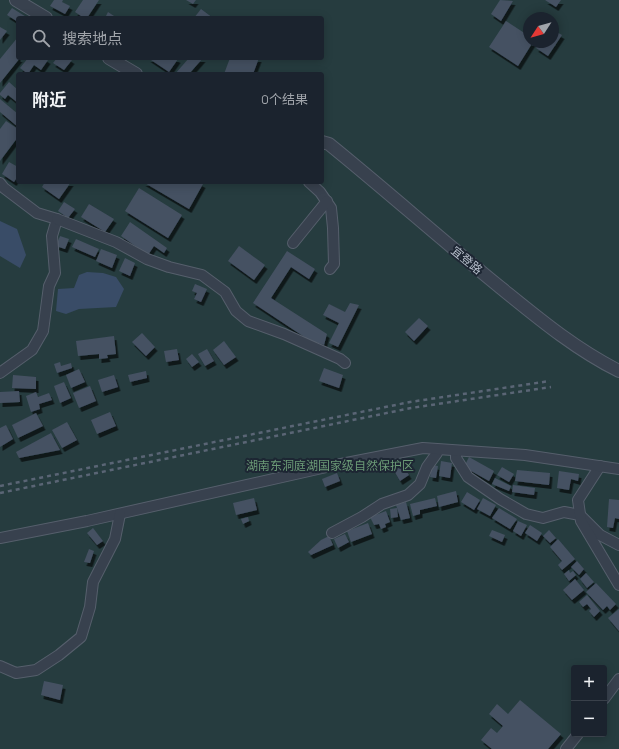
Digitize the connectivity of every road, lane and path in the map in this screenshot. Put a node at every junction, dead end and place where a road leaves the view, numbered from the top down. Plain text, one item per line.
1 (16, 0) edge
2 (43, 16) edge
3 (112, 60) edge
4 (133, 72) edge
5 (324, 143) edge
6 (0, 183) edge
7 (311, 184) edge
8 (326, 202) junction
9 (56, 219) junction
10 (293, 243) dead end
11 (330, 269) dead end
12 (345, 363) dead end
13 (619, 371) edge
14 (0, 373) edge
15 (456, 451) junction
16 (437, 453) dead end
17 (600, 466) junction
18 (619, 469) edge
19 (120, 514) junction
20 (580, 515) junction
21 (332, 533) dead end
22 (0, 538) edge
23 (619, 545) edge
24 (619, 585) edge
25 (0, 666) edge
26 (619, 679) edge
27 (607, 695) edge
28 (576, 737) edge
29 (566, 749) edge

1 - 2 street
3 - 4 street
5 - 13 street, 宜登路
6 - 9 street
7 - 8 street
8 - 10 street
8 - 11 street
9 - 12 street
9 - 14 street
15 - 17 street
15 - 19 street
15 - 20 street
16 - 21 street
17 - 18 street
17 - 20 street
19 - 22 street
19 - 25 street
20 - 23 street
20 - 24 street
26 - 27 street
28 - 29 street

